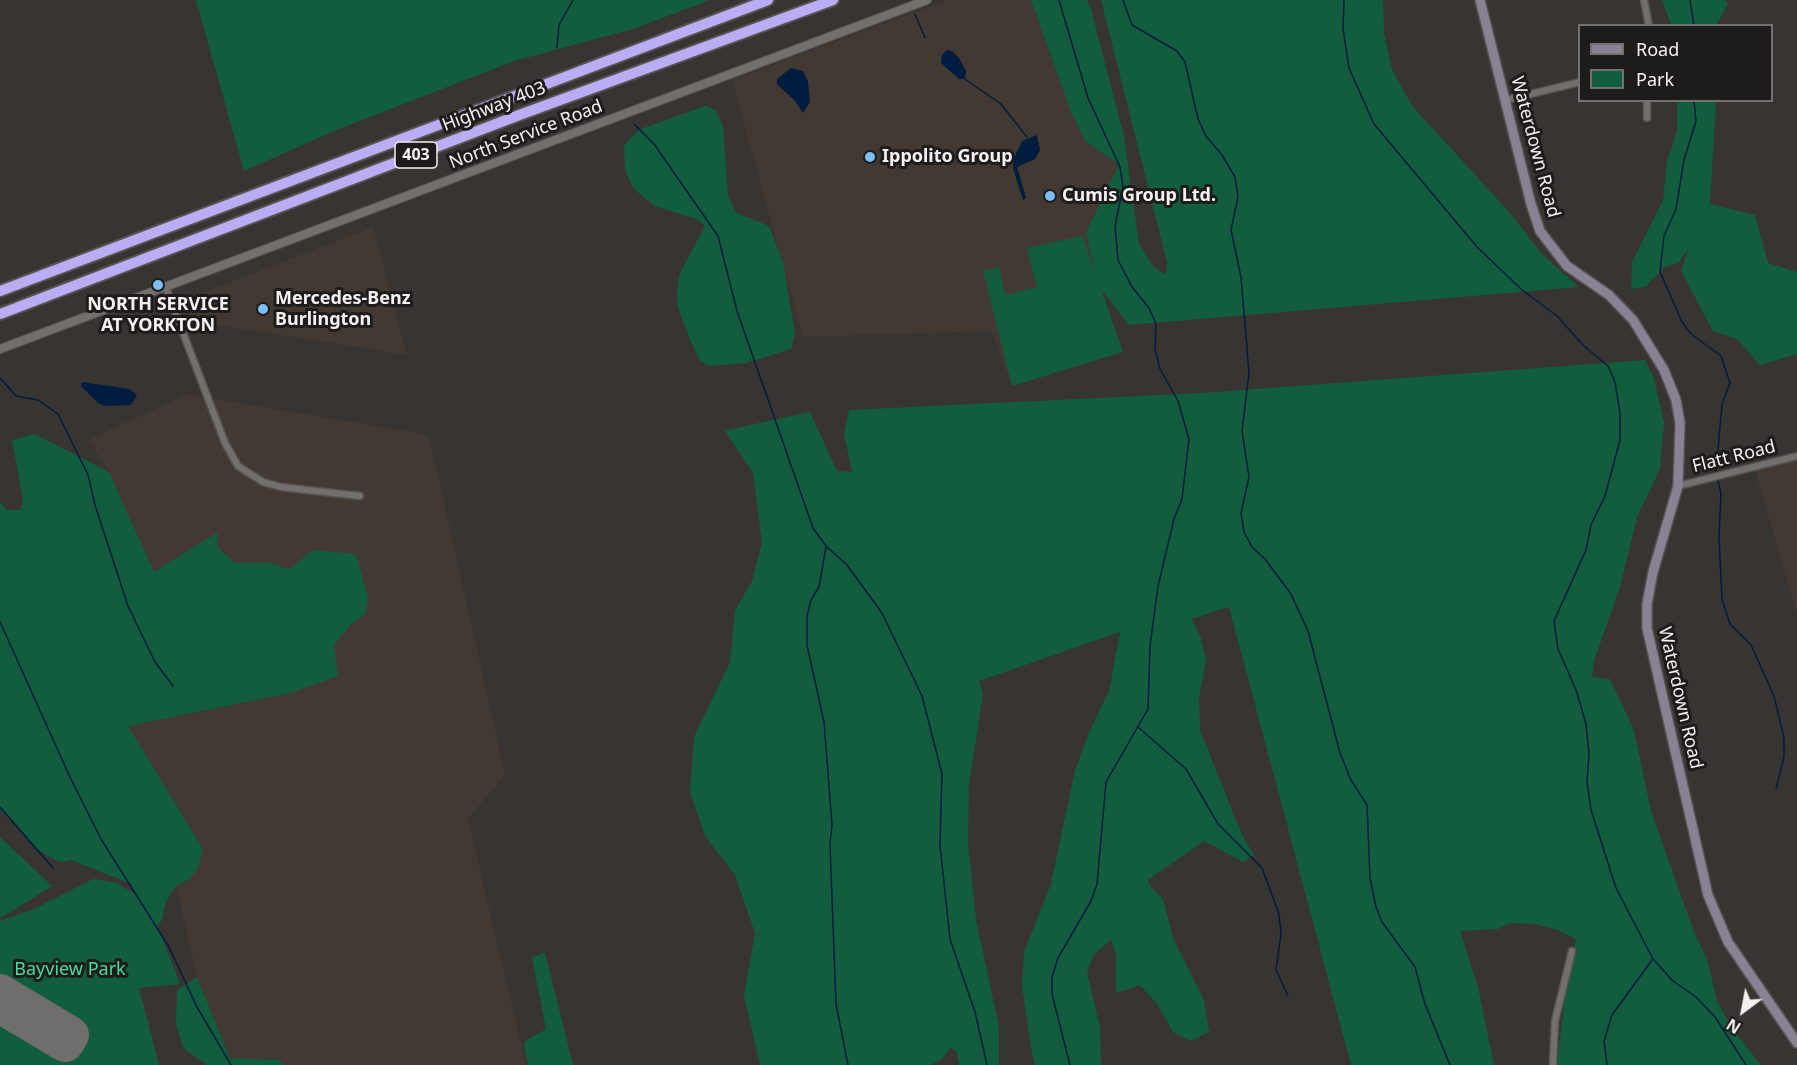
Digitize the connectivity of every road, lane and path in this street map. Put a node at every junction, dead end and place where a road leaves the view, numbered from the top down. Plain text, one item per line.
1 (768, 0) edge
2 (833, 0) edge
3 (927, 0) edge
4 (1480, 0) edge
5 (1644, 0) edge
6 (1649, 24) edge
7 (1578, 82) edge
8 (1506, 100) junction
9 (1647, 102) edge
10 (1647, 118) dead end
11 (166, 288) junction
12 (0, 291) edge
13 (0, 314) edge
14 (0, 349) edge
15 (1797, 456) edge
16 (1678, 486) junction
17 (360, 496) dead end
18 (1572, 951) dead end
19 (1797, 1043) edge
20 (1553, 1065) edge

1 - 12 highway, Highway 403 / 403
2 - 13 highway, Highway 403 / 403
3 - 11 street, North Service Road
4 - 8 main road, Waterdown Road
5 - 6 street
7 - 8 street
8 - 16 main road, Waterdown Road
9 - 10 street
11 - 14 street, North Service Road
11 - 17 street
15 - 16 street, Flatt Road
16 - 19 main road, Waterdown Road
18 - 20 street

